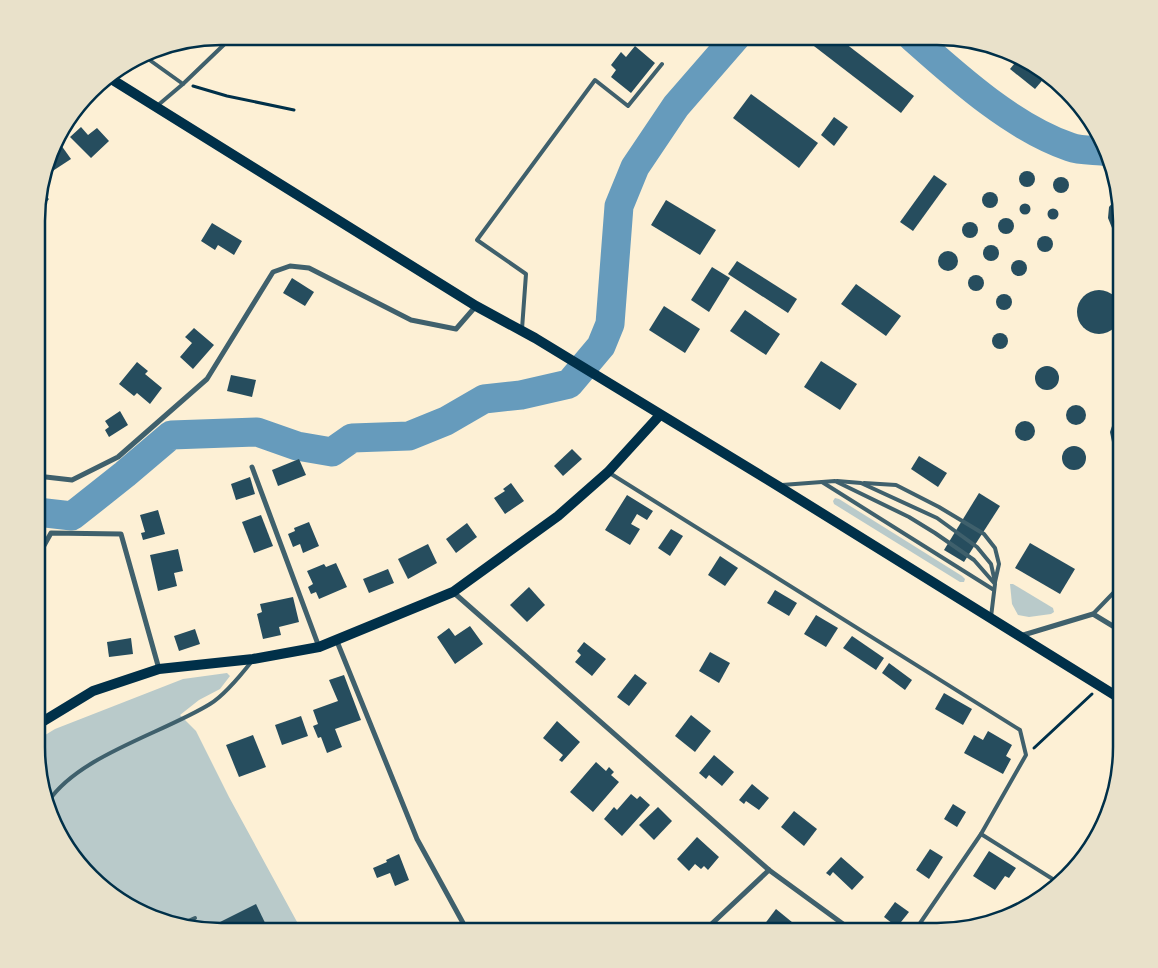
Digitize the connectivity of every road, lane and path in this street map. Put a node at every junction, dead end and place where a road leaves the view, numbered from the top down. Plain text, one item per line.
1 (224, 45) edge
2 (149, 60) edge
3 (662, 64) dead end
4 (115, 80) edge
5 (183, 84) junction
6 (157, 106) junction
7 (294, 110) dead end
8 (476, 306) junction
9 (522, 331) junction
10 (660, 415) junction
11 (252, 467) dead end
12 (608, 472) junction
13 (45, 477) edge
14 (835, 481) junction
15 (822, 482) junction
16 (861, 482) junction
17 (778, 486) junction
18 (45, 544) edge
19 (995, 584) junction
20 (994, 590) junction
21 (452, 592) junction
22 (1113, 594) edge
23 (1093, 614) junction
24 (991, 619) junction
25 (1113, 626) edge
26 (1019, 636) junction
27 (336, 639) junction
28 (319, 647) junction
29 (253, 659) junction
30 (159, 669) junction
31 (1101, 686) junction
32 (1113, 693) edge
33 (45, 720) edge
34 (1026, 755) junction
35 (52, 796) edge
36 (981, 834) junction
37 (768, 870) junction
38 (1053, 879) edge
39 (195, 918) dead end
40 (189, 920) edge
41 (463, 923) edge
42 (712, 923) edge
43 (842, 923) edge
44 (920, 923) edge

1 - 5 lane
2 - 5 lane
3 - 9 lane
4 - 6 main road
5 - 6 lane
5 - 7 path
6 - 8 main road
8 - 9 main road
8 - 13 street
9 - 10 main road
10 - 12 main road
10 - 17 main road
11 - 28 street
12 - 21 main road
12 - 34 lane
14 - 15 lane
14 - 16 lane
14 - 19 lane
15 - 17 lane
15 - 20 lane
16 - 19 lane
16 - 19 lane
17 - 24 main road
18 - 30 street
19 - 20 lane
20 - 24 lane
21 - 27 main road
21 - 37 street
22 - 23 lane
23 - 25 street
23 - 26 street
24 - 26 main road
26 - 31 main road
27 - 28 main road
27 - 41 street
28 - 29 main road
29 - 30 main road
29 - 35 lane
30 - 33 main road
31 - 32 main road
31 - 34 path
34 - 36 lane
36 - 38 lane
36 - 44 lane
37 - 42 street
37 - 43 street
39 - 40 lane

